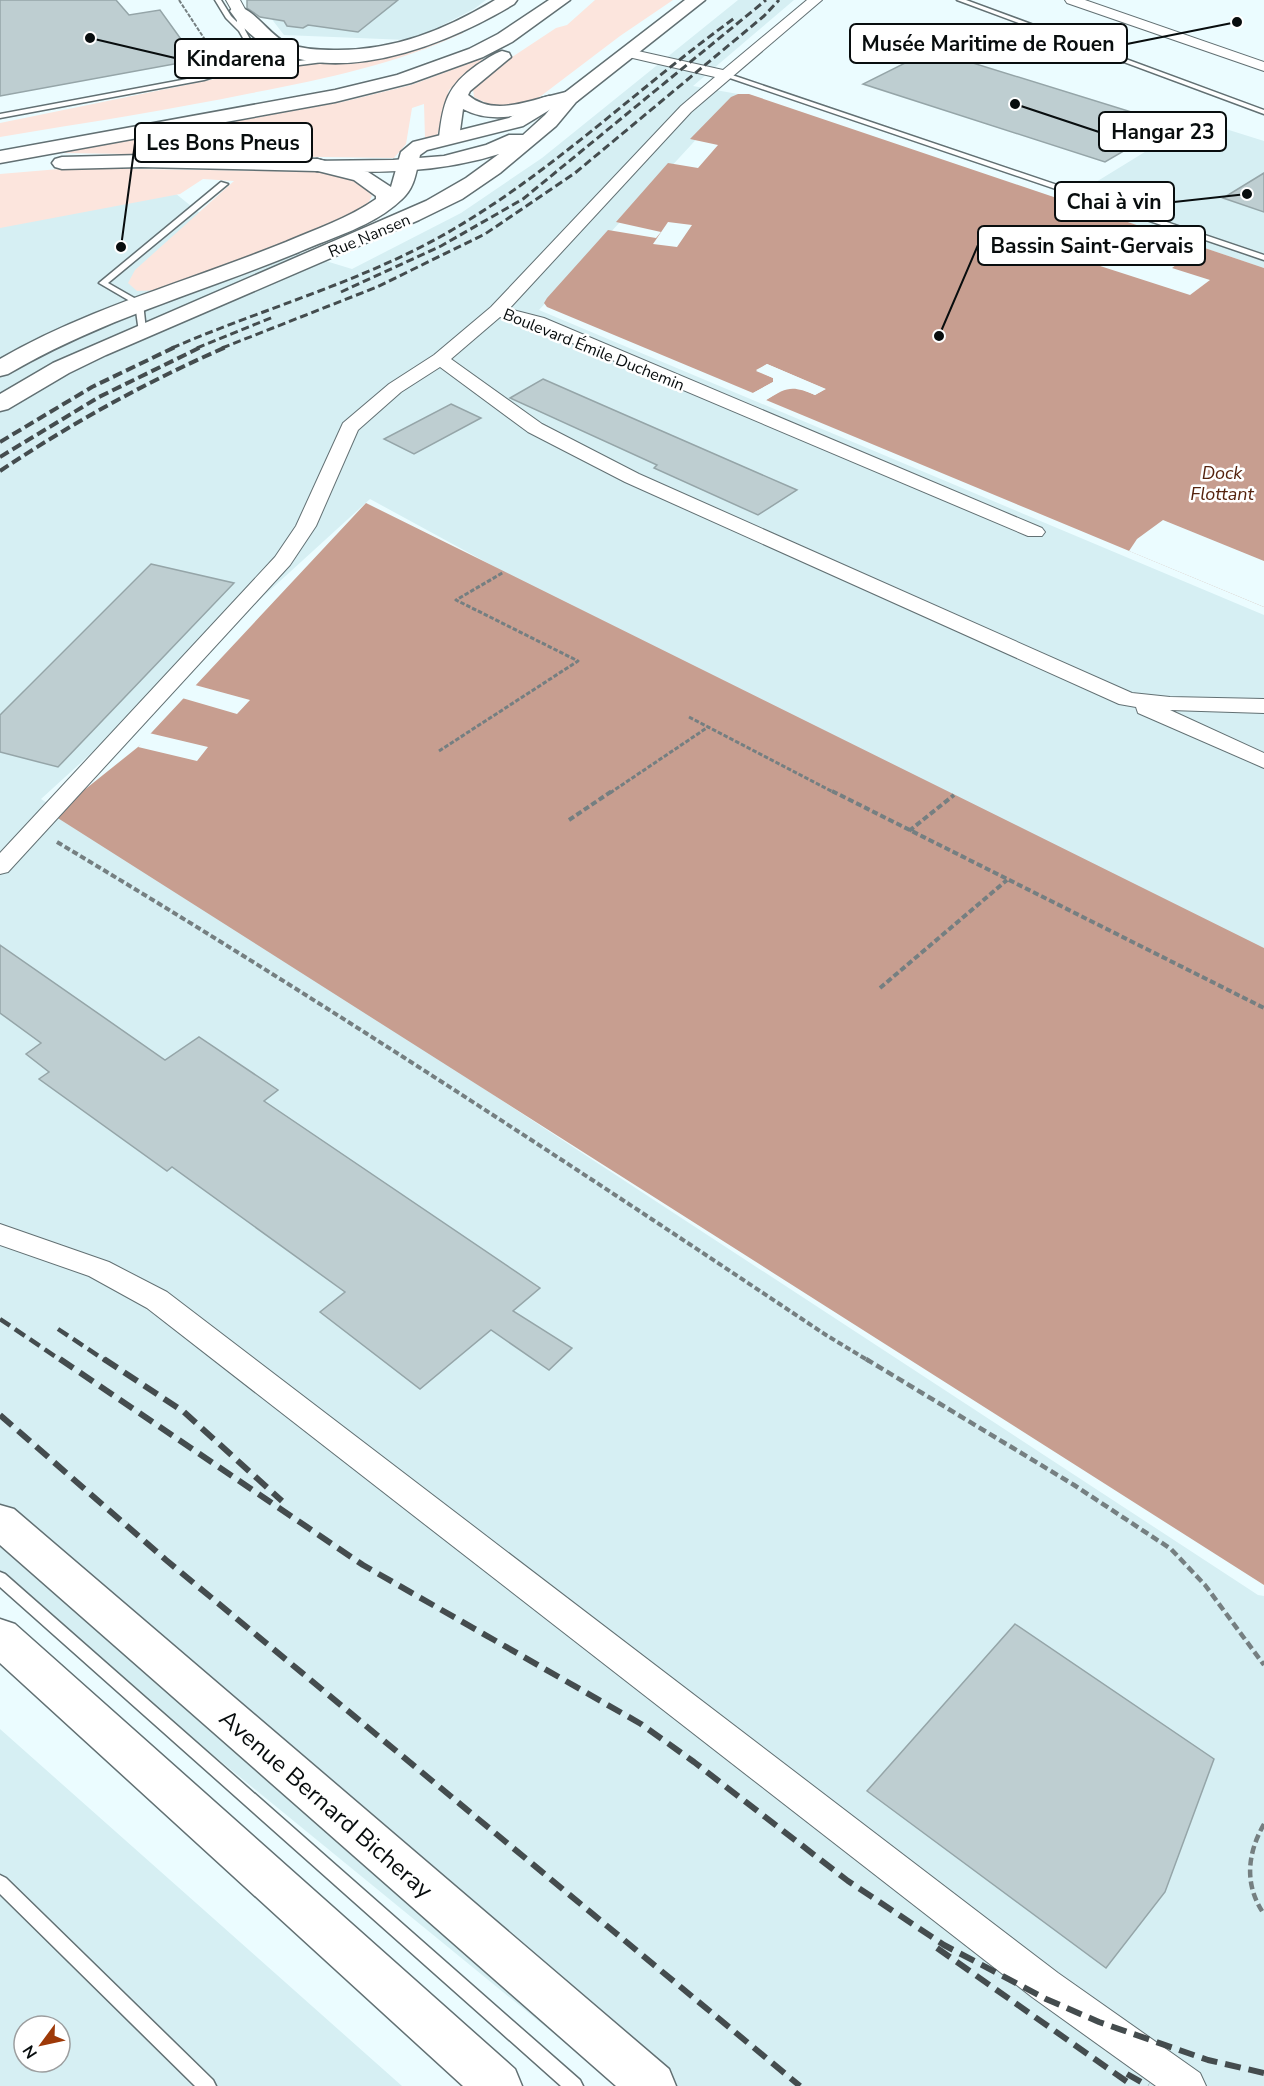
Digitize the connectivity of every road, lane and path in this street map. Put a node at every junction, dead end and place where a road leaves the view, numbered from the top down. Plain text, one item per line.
1 (179, 0) edge
2 (218, 0) edge
3 (508, 0) edge
4 (530, 0) edge
5 (561, 0) edge
6 (570, 0) edge
7 (696, 0) edge
8 (815, 0) edge
9 (960, 0) edge
10 (1072, 0) edge
11 (236, 5) edge
12 (242, 30) junction
13 (628, 53) junction
14 (353, 56) junction
15 (210, 59) dead end
16 (1264, 67) edge
17 (224, 73) junction
18 (726, 75) junction
19 (457, 95) junction
20 (550, 111) junction
21 (1264, 112) edge
22 (0, 116) edge
23 (449, 138) junction
24 (0, 144) edge
25 (0, 157) edge
26 (442, 161) junction
27 (317, 165) junction
28 (410, 165) junction
29 (0, 168) edge
30 (224, 184) dead end
31 (387, 201) junction
32 (388, 224) junction
33 (1264, 258) edge
34 (139, 303) junction
35 (497, 311) junction
36 (142, 330) junction
37 (440, 359) junction
38 (0, 369) edge
39 (6, 398) edge
40 (1035, 532) dead end
41 (504, 572) dead end
42 (1127, 699) junction
43 (1264, 706) edge
44 (689, 717) dead end
45 (708, 727) junction
46 (439, 751) dead end
47 (1264, 761) edge
48 (954, 795) dead end
49 (569, 820) dead end
50 (35, 830) junction
51 (909, 831) junction
52 (0, 867) edge
53 (1007, 880) junction
54 (880, 988) dead end
55 (1264, 1008) edge
56 (0, 1234) edge
57 (0, 1521) edge
58 (0, 1578) edge
59 (0, 1637) edge
60 (1264, 1665) edge
61 (1264, 1824) edge
62 (0, 1883) edge
63 (1264, 1914) edge
64 (207, 2086) edge
65 (498, 2086) edge
66 (574, 2086) edge
67 (652, 2086) edge
68 (1187, 2086) edge

1 - 15 path
2 - 12 lane
3 - 14 main road
4 - 24 main road
5 - 25 main road
6 - 19 main road
7 - 13 main road, Rue Nansen
8 - 18 street, Boulevard Émile Duchemin
9 - 21 lane
10 - 16 street
11 - 12 lane
11 - 14 main road
12 - 17 lane
13 - 18 street
13 - 20 main road, Rue Nansen
14 - 17 lane
17 - 22 lane
18 - 33 lane
18 - 35 street, Boulevard Émile Duchemin
19 - 20 main road
19 - 23 main road
20 - 23 main road, Rue Nansen
20 - 26 main road
20 - 32 main road, Rue Nansen
23 - 26 main road
23 - 28 main road, Rue Nansen
26 - 28 main road
26 - 32 main road
27 - 28 main road
27 - 29 main road
27 - 31 main road
28 - 31 main road, Rue Nansen
30 - 34 lane
31 - 34 main road, Rue Nansen
32 - 36 main road, Rue Nansen
34 - 36 lane
34 - 38 main road, Rue Nansen
35 - 37 street
35 - 40 street, Boulevard Émile Duchemin
36 - 39 main road, Rue Nansen
37 - 42 street
37 - 50 street
41 - 46 path
42 - 43 street
42 - 47 street
44 - 45 path
45 - 49 path
45 - 51 path
48 - 51 path
50 - 52 street
50 - 60 path
51 - 53 path
53 - 54 path
53 - 55 path
56 - 68 street
57 - 67 main road, Avenue Bernard Bicheray
58 - 66 lane
59 - 65 main road
61 - 63 path
62 - 64 lane

